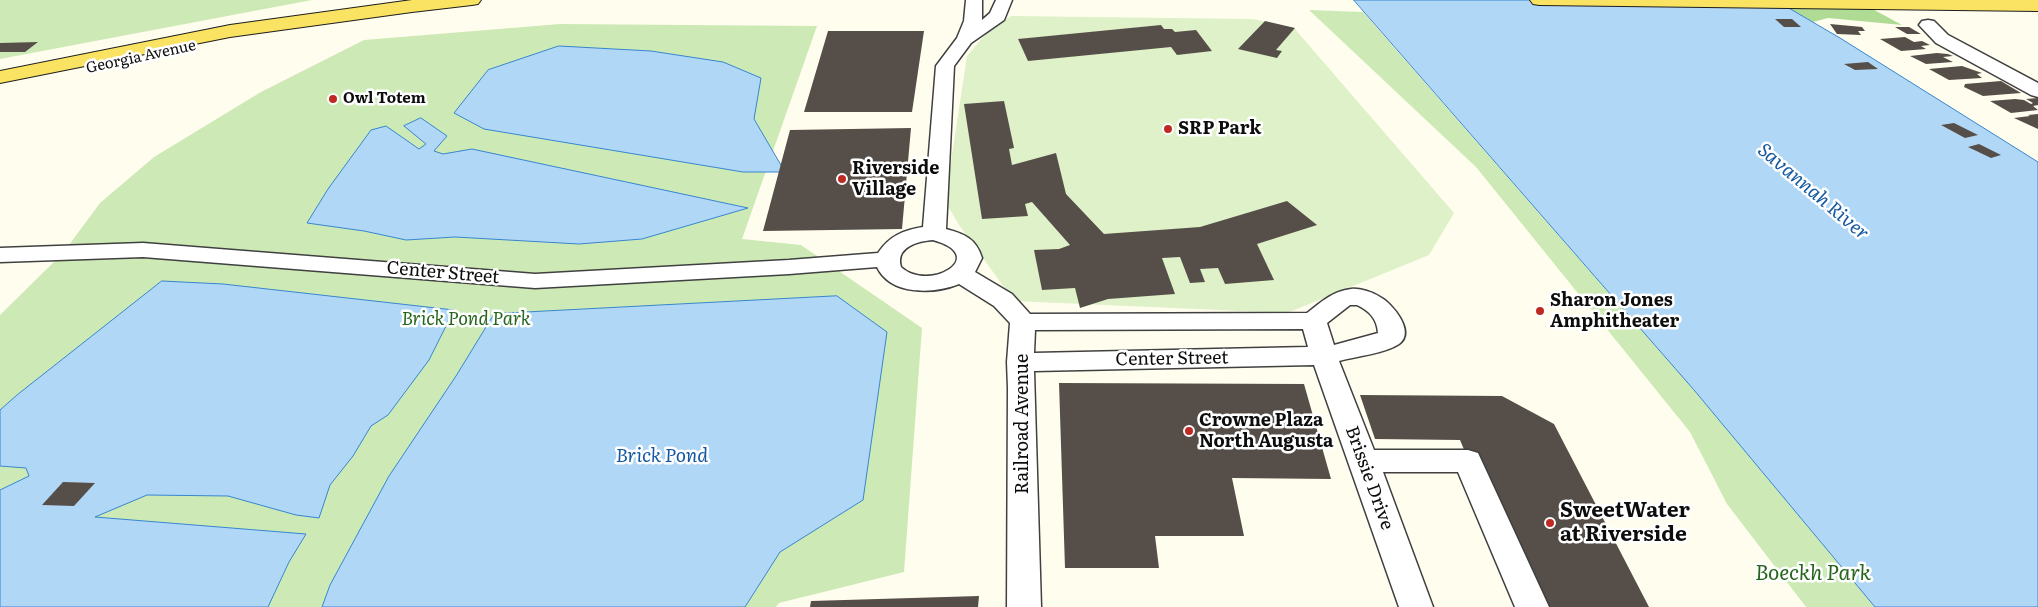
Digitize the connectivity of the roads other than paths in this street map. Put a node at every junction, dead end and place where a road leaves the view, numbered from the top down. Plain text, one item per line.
1 (472, 0) edge
2 (974, 0) edge
3 (1004, 0) edge
4 (1539, 0) edge
5 (1589, 0) edge
6 (2038, 5) edge
7 (281, 25) junction
8 (1928, 25) dead end
9 (965, 39) junction
10 (0, 77) edge
11 (0, 86) edge
12 (2038, 91) edge
13 (934, 234) junction
14 (0, 255) edge
15 (886, 259) junction
16 (961, 274) junction
17 (1313, 321) junction
18 (1023, 322) junction
19 (1324, 356) junction
20 (1020, 362) junction
21 (1364, 461) junction
22 (1024, 607) edge
23 (1416, 607) edge
24 (1532, 607) edge

1 - 7 main road, Georgia Avenue
2 - 9 street
3 - 9 street
4 - 5 main road
5 - 6 main road
7 - 10 main road, Georgia Avenue
7 - 11 main road, Georgia Avenue
8 - 12 street
9 - 13 street
13 - 15 street
13 - 16 street
14 - 15 street, Center Street
15 - 16 street
16 - 18 street
17 - 18 street, Center Street
17 - 19 street, Brissie Drive
17 - 19 street, Center Street
18 - 20 street, Railroad Avenue
19 - 20 street, Center Street
19 - 21 street, Brissie Drive
20 - 22 street, Railroad Avenue
21 - 23 street, Brissie Drive
21 - 24 street

